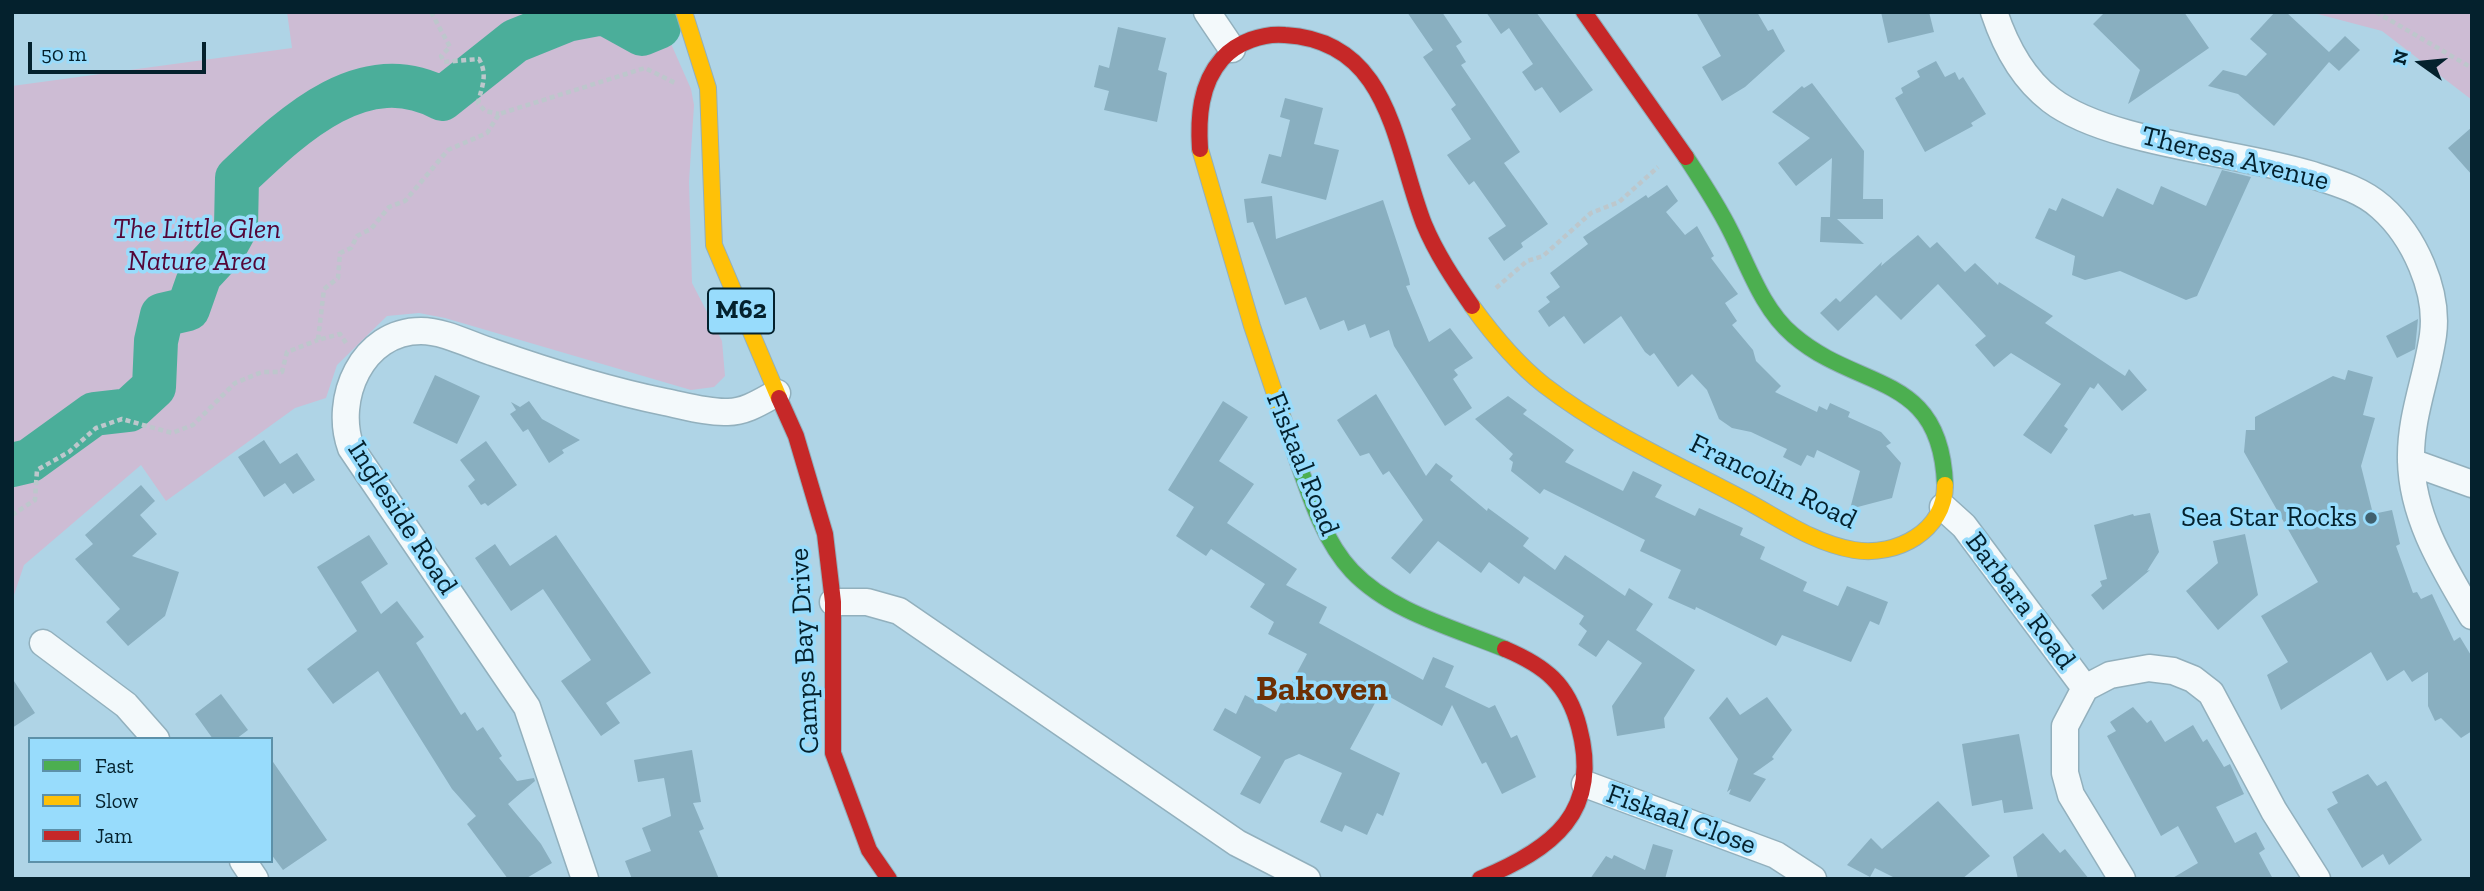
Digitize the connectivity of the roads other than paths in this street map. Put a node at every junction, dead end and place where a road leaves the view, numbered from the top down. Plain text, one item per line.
1 (684, 12) edge
2 (1207, 12) edge
3 (1584, 12) edge
4 (1994, 12) edge
5 (1232, 49) junction
6 (777, 393) junction
7 (2411, 462) junction
8 (2472, 484) edge
9 (1943, 507) junction
10 (833, 602) junction
11 (2472, 616) edge
12 (43, 643) dead end
13 (2085, 688) junction
14 (154, 737) edge
15 (1585, 784) junction
16 (244, 863) edge
17 (255, 879) edge
18 (585, 879) edge
19 (890, 879) edge
20 (1307, 879) edge
21 (1480, 879) edge
22 (1813, 879) edge
23 (2122, 879) edge
24 (2317, 879) edge

1 - 6 street, Camps Bay Drive / M62
2 - 5 street
3 - 9 street
4 - 7 street, Theresa Avenue
5 - 9 street, Francolin Road
5 - 15 street, Fiskaal Road
6 - 10 street, Camps Bay Drive / M62
6 - 18 street, Ingleside Road
7 - 8 street
7 - 11 street, Theresa Avenue
9 - 13 street, Barbara Road
10 - 19 street, Camps Bay Drive / M62
10 - 20 street
12 - 14 street
13 - 23 street
13 - 24 street, Barbara Road
15 - 21 street, Fiskaal Road
15 - 22 street, Fiskaal Close
16 - 17 street

